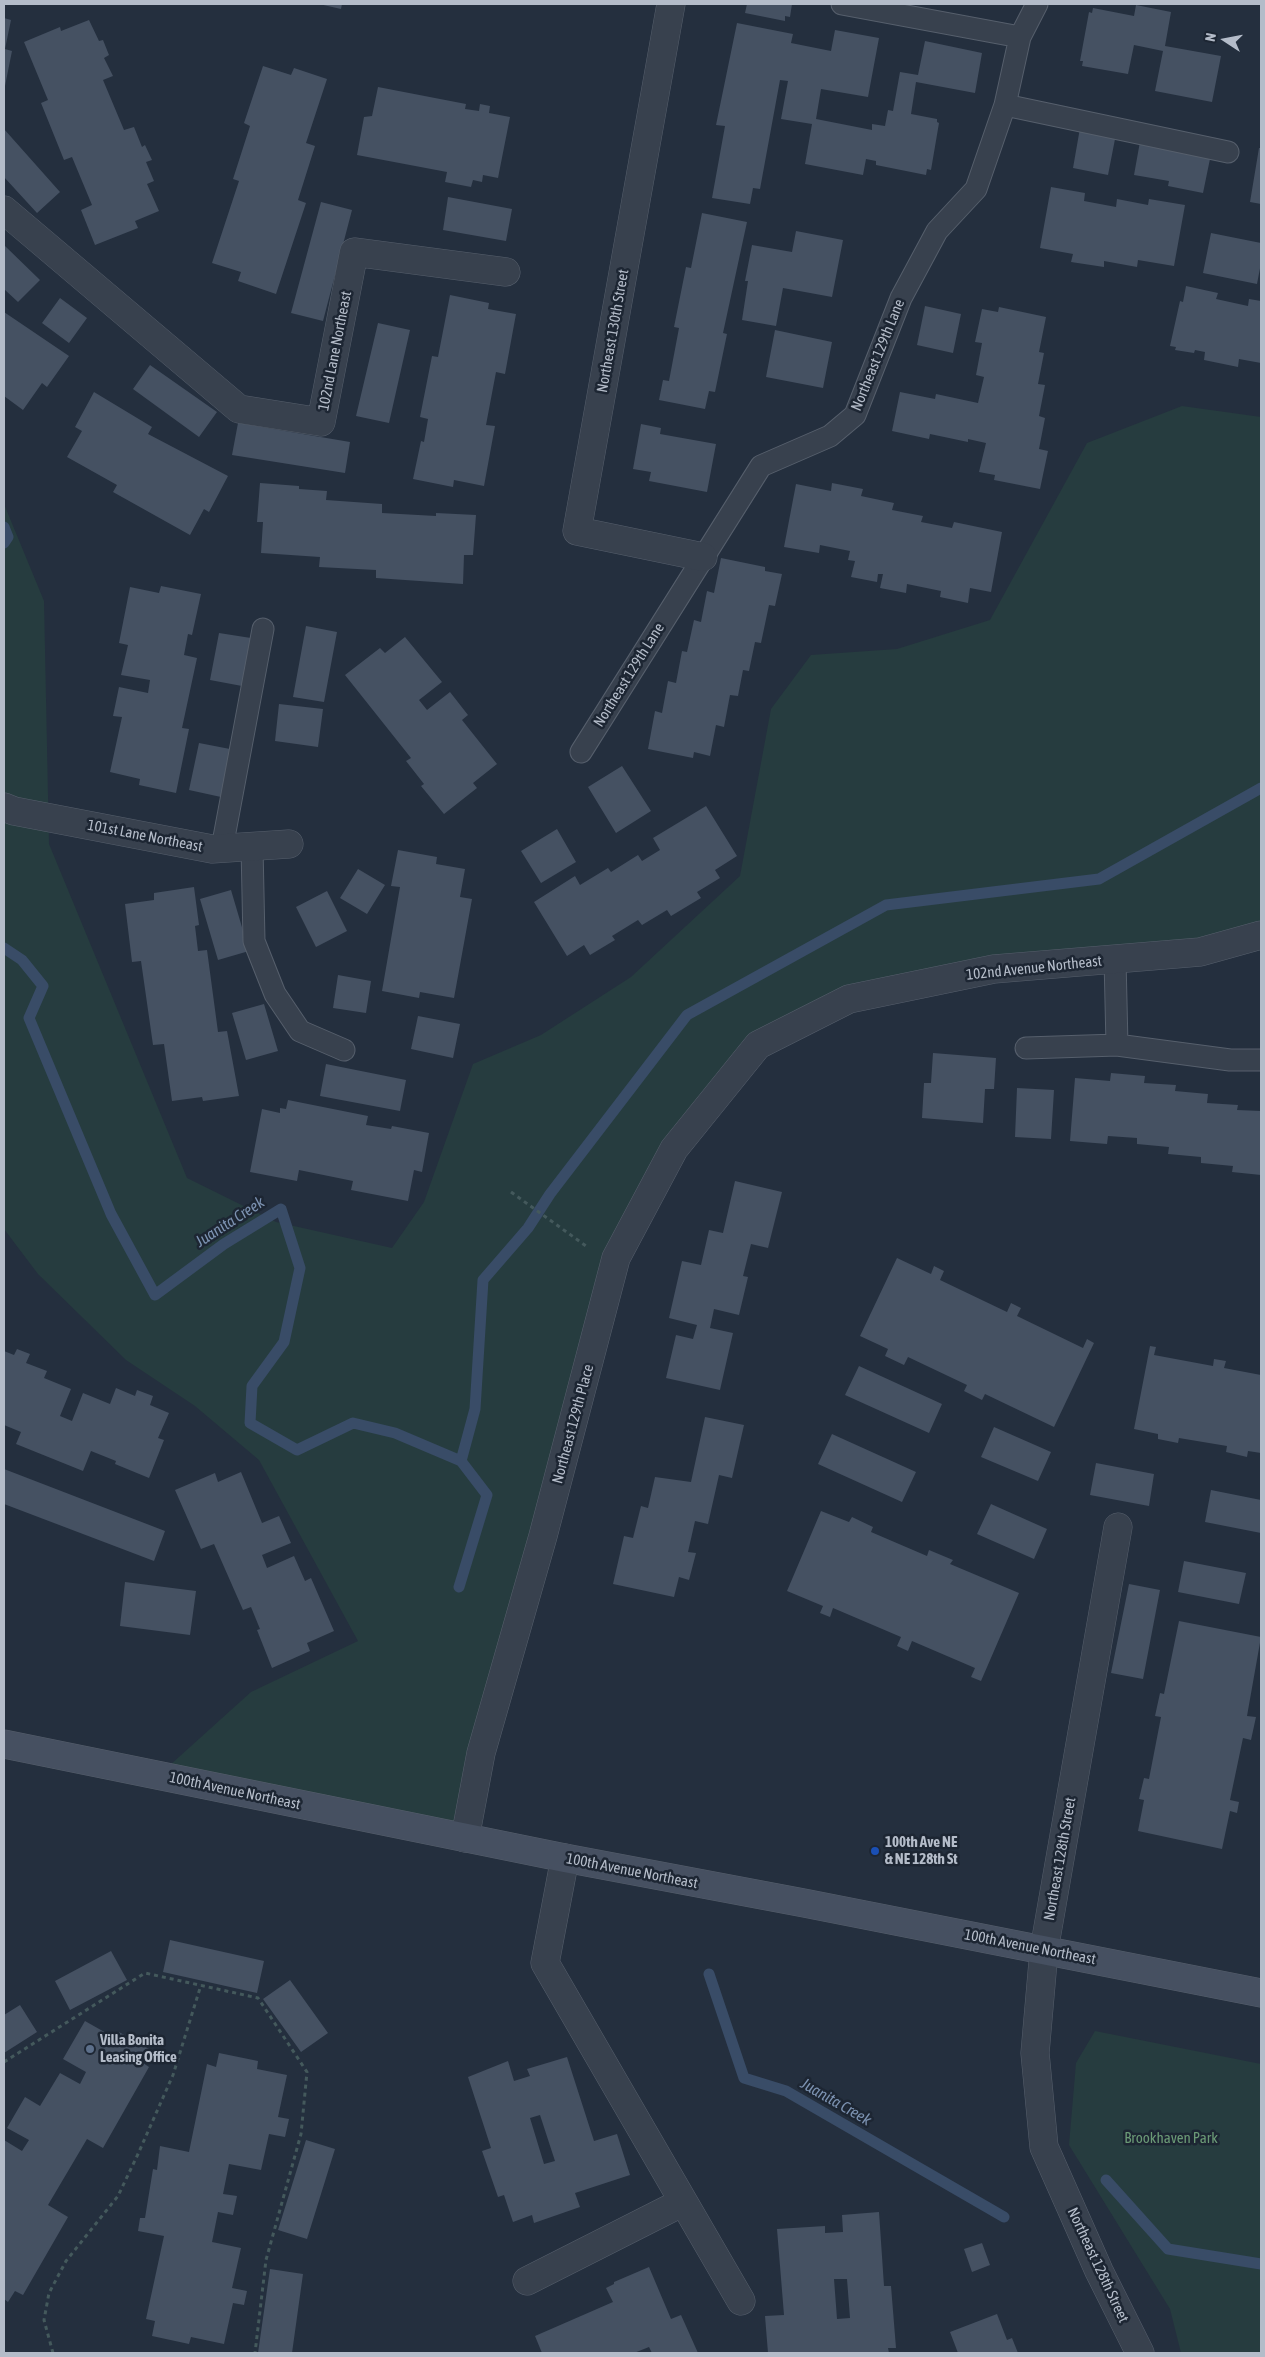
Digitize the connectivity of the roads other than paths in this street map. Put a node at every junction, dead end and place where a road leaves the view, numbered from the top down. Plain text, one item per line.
1 (670, 4) edge
2 (842, 4) edge
3 (1037, 4) edge
4 (1020, 37) junction
5 (1005, 105) junction
6 (1228, 152) dead end
7 (4, 210) edge
8 (506, 272) dead end
9 (703, 557) junction
10 (263, 629) dead end
11 (580, 752) dead end
12 (9, 809) edge
13 (289, 844) dead end
14 (252, 847) junction
15 (222, 848) junction
16 (1261, 935) edge
17 (1115, 959) junction
18 (758, 1045) joint
19 (1116, 1045) junction
20 (1026, 1048) dead end
21 (344, 1050) dead end
22 (1261, 1060) edge
23 (1118, 1527) dead end
24 (4, 1744) edge
25 (466, 1838) junction
26 (565, 1858) junction
27 (1044, 1950) junction
28 (1261, 1993) edge
29 (683, 2202) junction
30 (527, 2281) dead end
31 (741, 2302) dead end
32 (1140, 2353) edge

1 - 9 street, Northeast 130th Street
2 - 4 lane
3 - 4 lane, Northeast 129th Lane
4 - 5 lane, Northeast 129th Lane
5 - 6 lane
5 - 9 lane, Northeast 129th Lane
7 - 8 street, 102nd Lane Northeast
9 - 11 lane, Northeast 129th Lane
10 - 15 lane
12 - 15 street, 101st Lane Northeast
13 - 14 street, 101st Lane Northeast
14 - 15 street, 101st Lane Northeast
14 - 21 lane
16 - 17 street, 102nd Avenue Northeast
17 - 18 street, 102nd Avenue Northeast
17 - 19 lane
18 - 25 street, Northeast 129th Place
19 - 20 lane
19 - 22 lane
23 - 27 street, Northeast 128th Street
24 - 25 main road, 100th Avenue Northeast
25 - 26 main road, 100th Avenue Northeast
26 - 27 main road, 100th Avenue Northeast
26 - 29 street
27 - 28 main road, 100th Avenue Northeast
27 - 32 street, Northeast 128th Street
29 - 30 street
29 - 31 street

